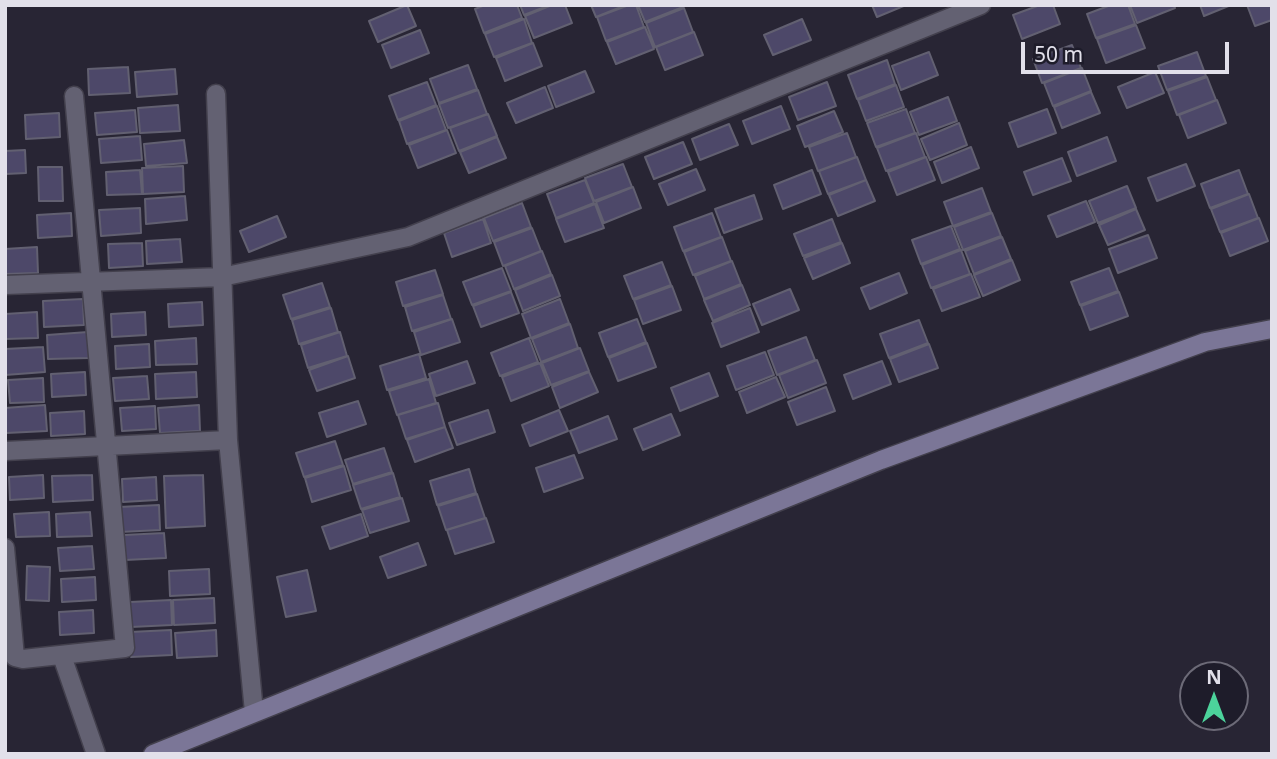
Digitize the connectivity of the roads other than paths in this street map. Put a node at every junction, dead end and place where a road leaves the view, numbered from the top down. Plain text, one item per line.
1 (981, 5) edge
2 (216, 94) dead end
3 (75, 96) dead end
4 (222, 277) junction
5 (92, 283) junction
6 (5, 285) edge
7 (1272, 329) edge
8 (228, 440) junction
9 (105, 444) junction
10 (5, 451) edge
11 (5, 548) edge
12 (62, 656) junction
13 (254, 712) junction
14 (96, 754) edge
15 (153, 754) edge

1 - 4 street
2 - 4 street
3 - 5 street
4 - 5 street
4 - 8 street
5 - 6 street
5 - 9 street
7 - 13 street
8 - 9 street
8 - 13 street
9 - 10 street
9 - 12 street
11 - 12 street
12 - 14 street
13 - 15 street

